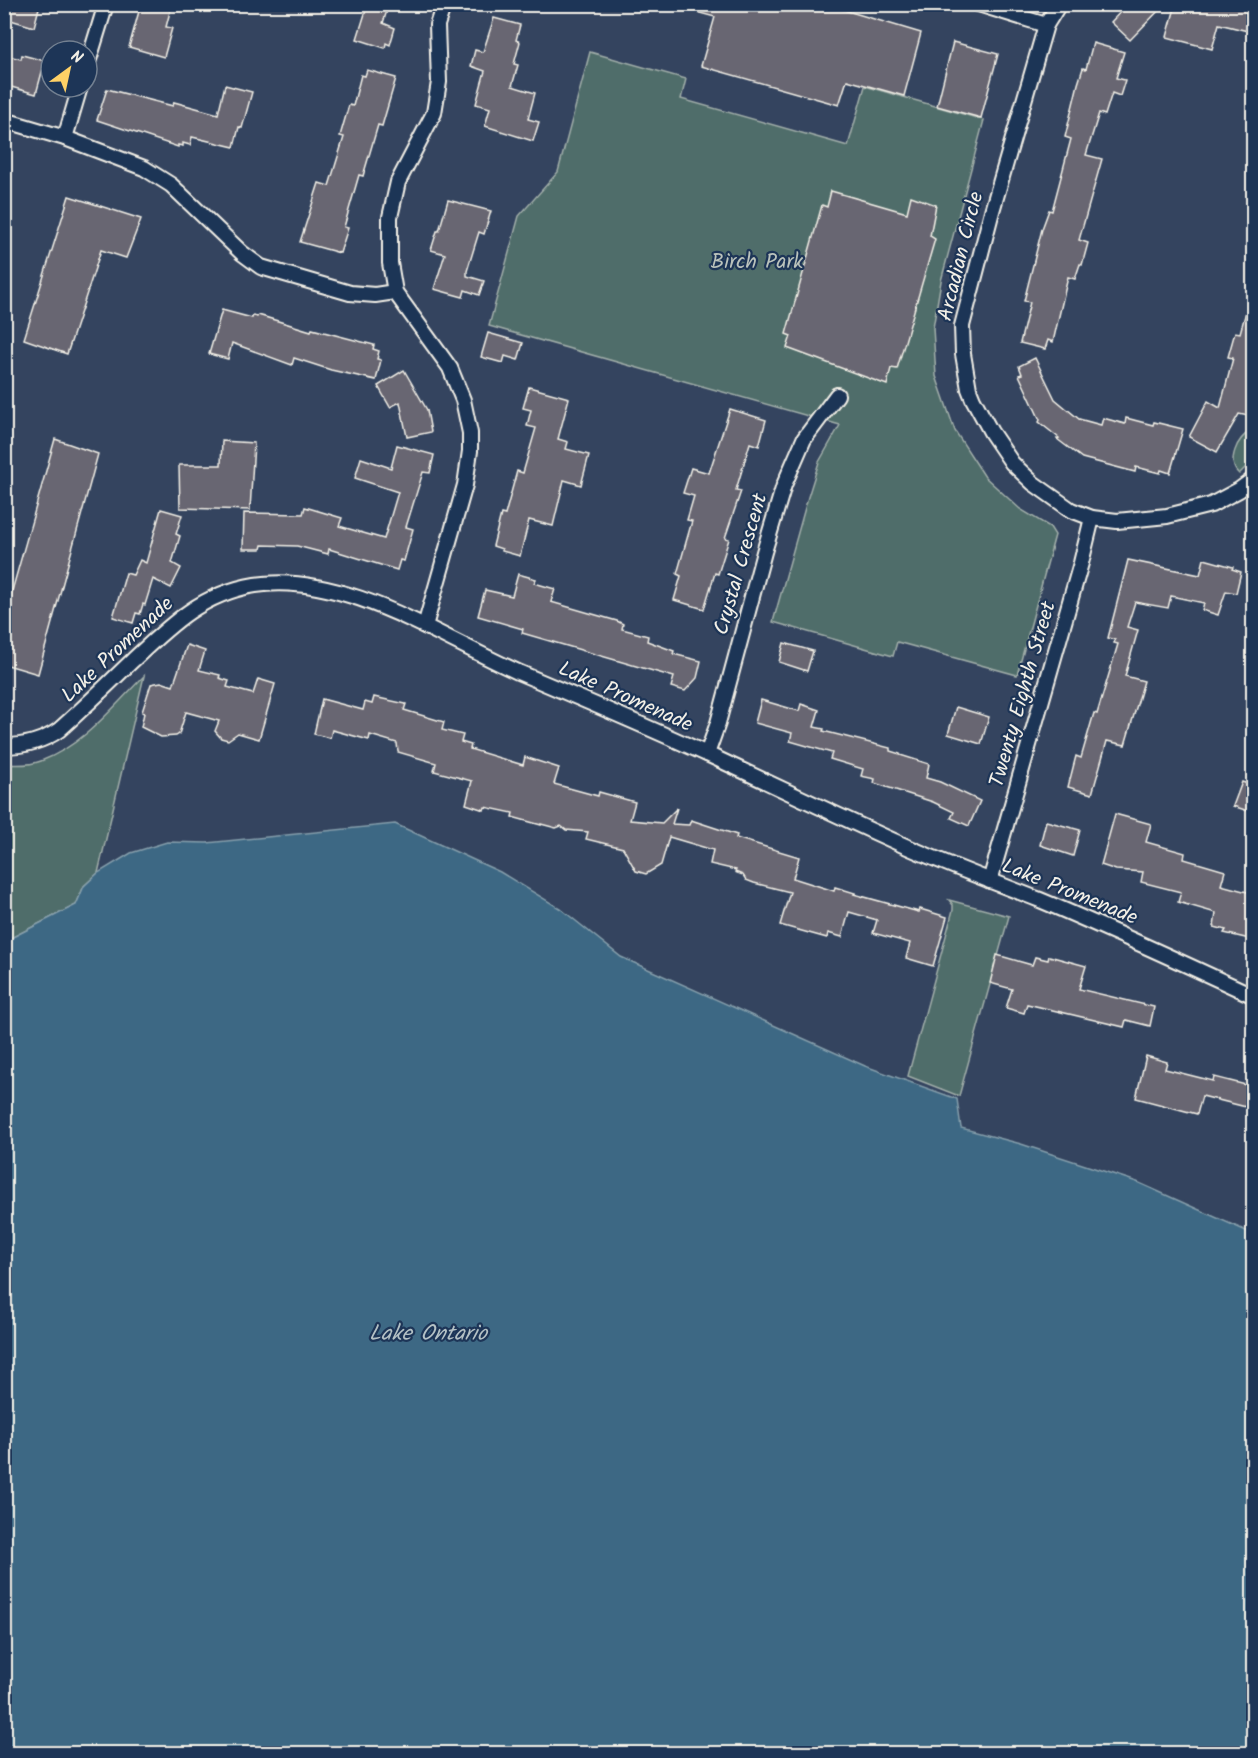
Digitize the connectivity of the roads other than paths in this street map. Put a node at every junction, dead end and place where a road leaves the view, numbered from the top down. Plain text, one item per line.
1 (106, 4) edge
2 (444, 4) edge
3 (978, 4) edge
4 (1059, 4) edge
5 (1046, 25) junction
6 (95, 39) edge
7 (76, 99) edge
8 (4, 120) edge
9 (65, 138) junction
10 (395, 292) junction
11 (837, 395) dead end
12 (1254, 479) edge
13 (1092, 518) junction
14 (425, 626) junction
15 (4, 747) edge
16 (707, 754) junction
17 (990, 881) junction
18 (1254, 996) edge

1 - 6 street
2 - 10 street
3 - 5 street
4 - 5 street, Arcadian Circle
5 - 13 street, Arcadian Circle
7 - 9 street
8 - 9 street
9 - 10 street
10 - 14 street
11 - 16 street, Crystal Crescent
12 - 13 street, Arcadian Circle
13 - 17 street, Twenty Eighth Street
14 - 15 street, Lake Promenade
14 - 16 street, Lake Promenade
16 - 17 street, Lake Promenade
17 - 18 street, Lake Promenade

